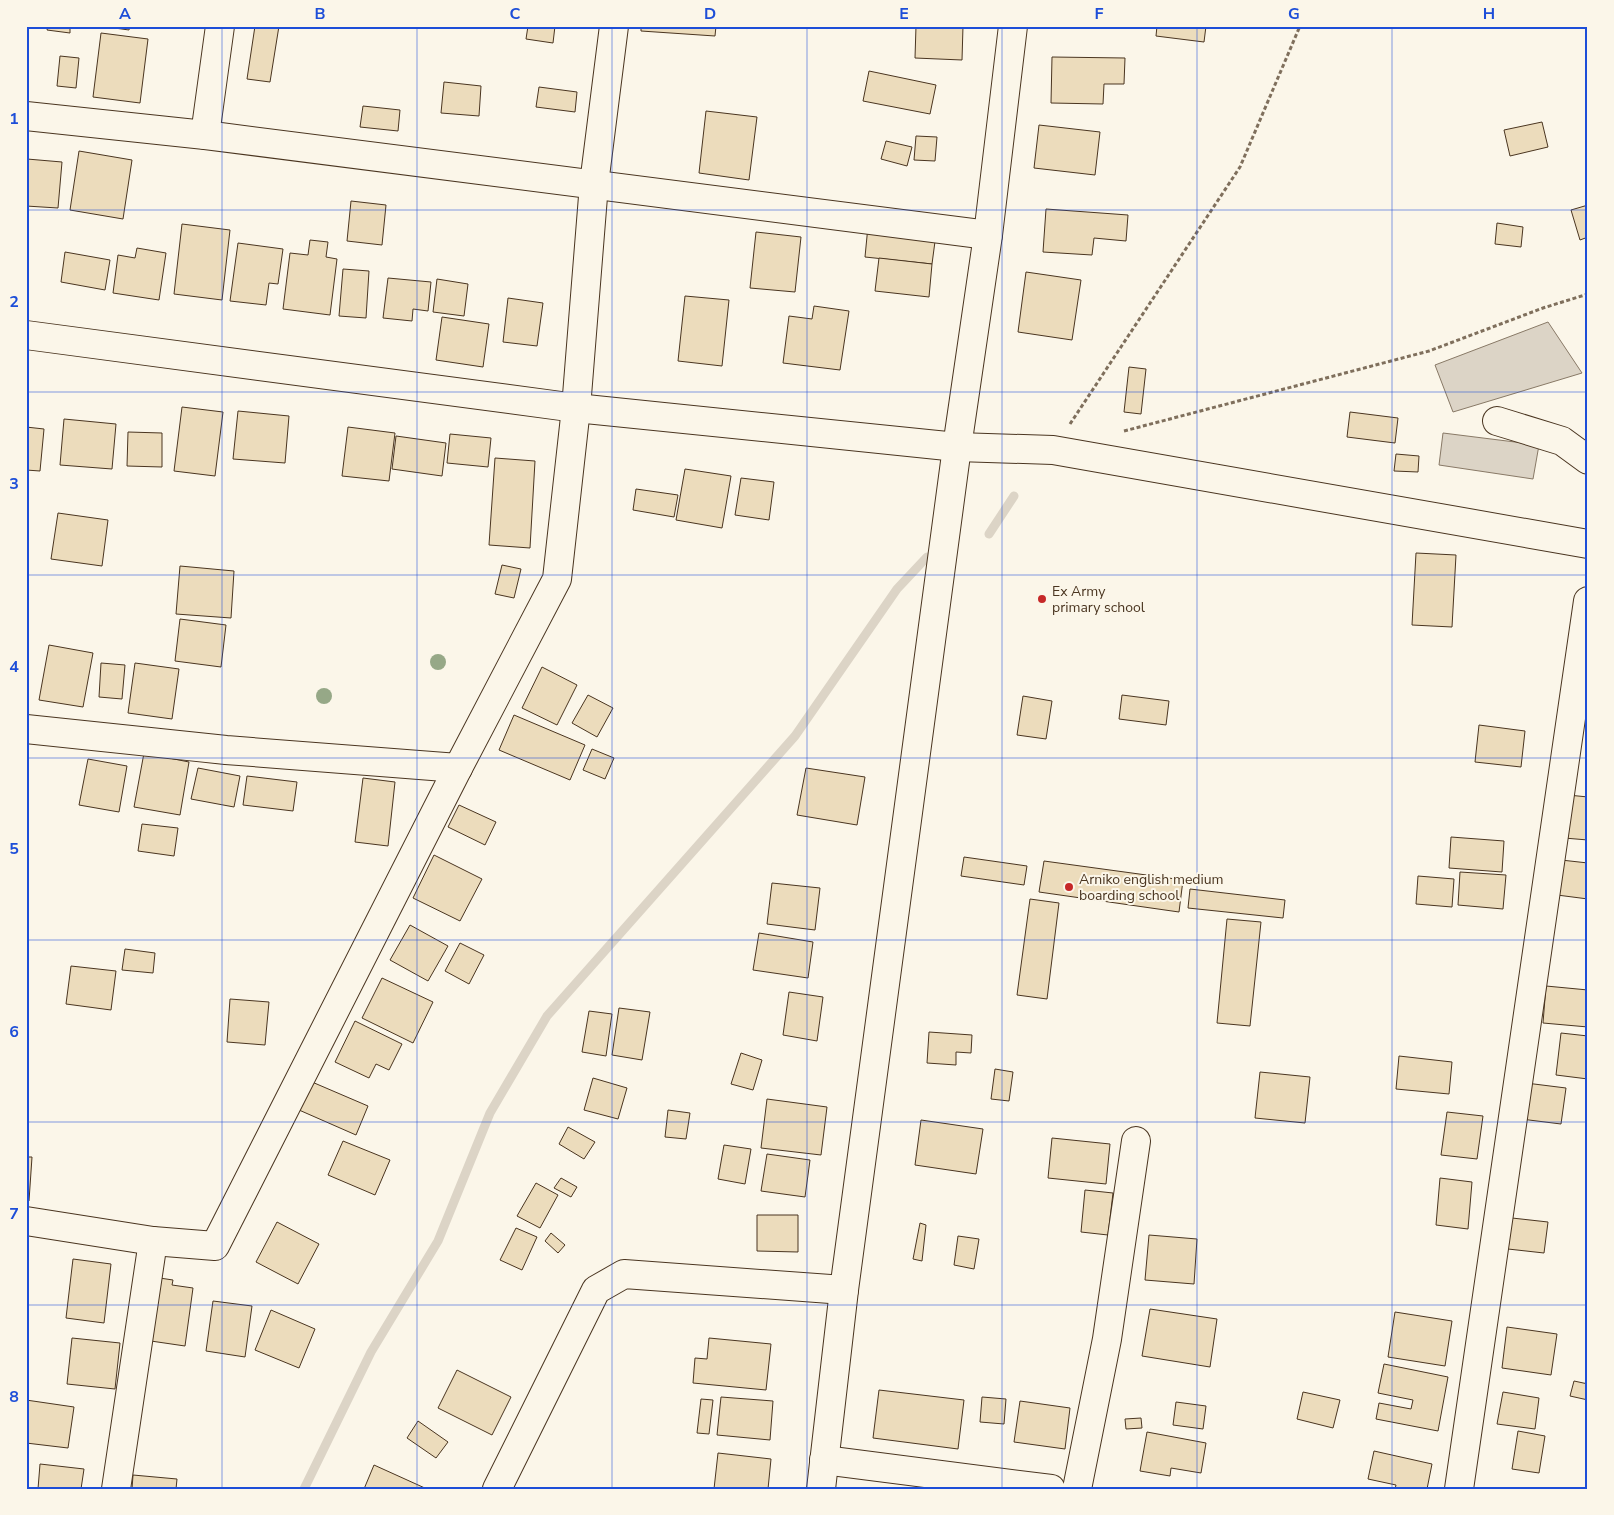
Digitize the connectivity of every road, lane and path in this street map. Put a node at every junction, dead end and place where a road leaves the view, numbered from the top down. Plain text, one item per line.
1 (220, 26) edge
2 (614, 26) edge
3 (1013, 26) edge
4 (1300, 26) edge
5 (26, 116) edge
6 (205, 135) junction
7 (594, 184) junction
8 (988, 235) junction
9 (1588, 294) edge
10 (26, 335) edge
11 (576, 408) junction
12 (1497, 421) dead end
13 (1121, 432) dead end
14 (957, 447) junction
15 (1053, 450) junction
16 (1588, 460) edge
17 (1588, 544) edge
18 (1588, 601) edge
19 (26, 729) edge
20 (458, 768) junction
21 (1136, 1141) dead end
22 (26, 1221) edge
23 (153, 1241) junction
24 (844, 1290) junction
25 (824, 1460) junction
26 (116, 1489) edge
27 (497, 1489) edge
28 (821, 1489) edge
29 (1051, 1489) edge
30 (1077, 1489) edge
31 (1459, 1489) edge

1 - 6 street
2 - 7 street
3 - 8 street
4 - 15 path
5 - 6 street
6 - 7 street
7 - 8 street
7 - 11 street
8 - 14 street
9 - 13 path
10 - 11 street
11 - 14 street
11 - 20 street
12 - 16 street
14 - 15 street
14 - 24 street
15 - 17 street
18 - 31 street
19 - 20 street
20 - 23 street
21 - 30 street
22 - 23 street
23 - 26 street
24 - 25 street
24 - 27 street
25 - 28 street
25 - 29 street

